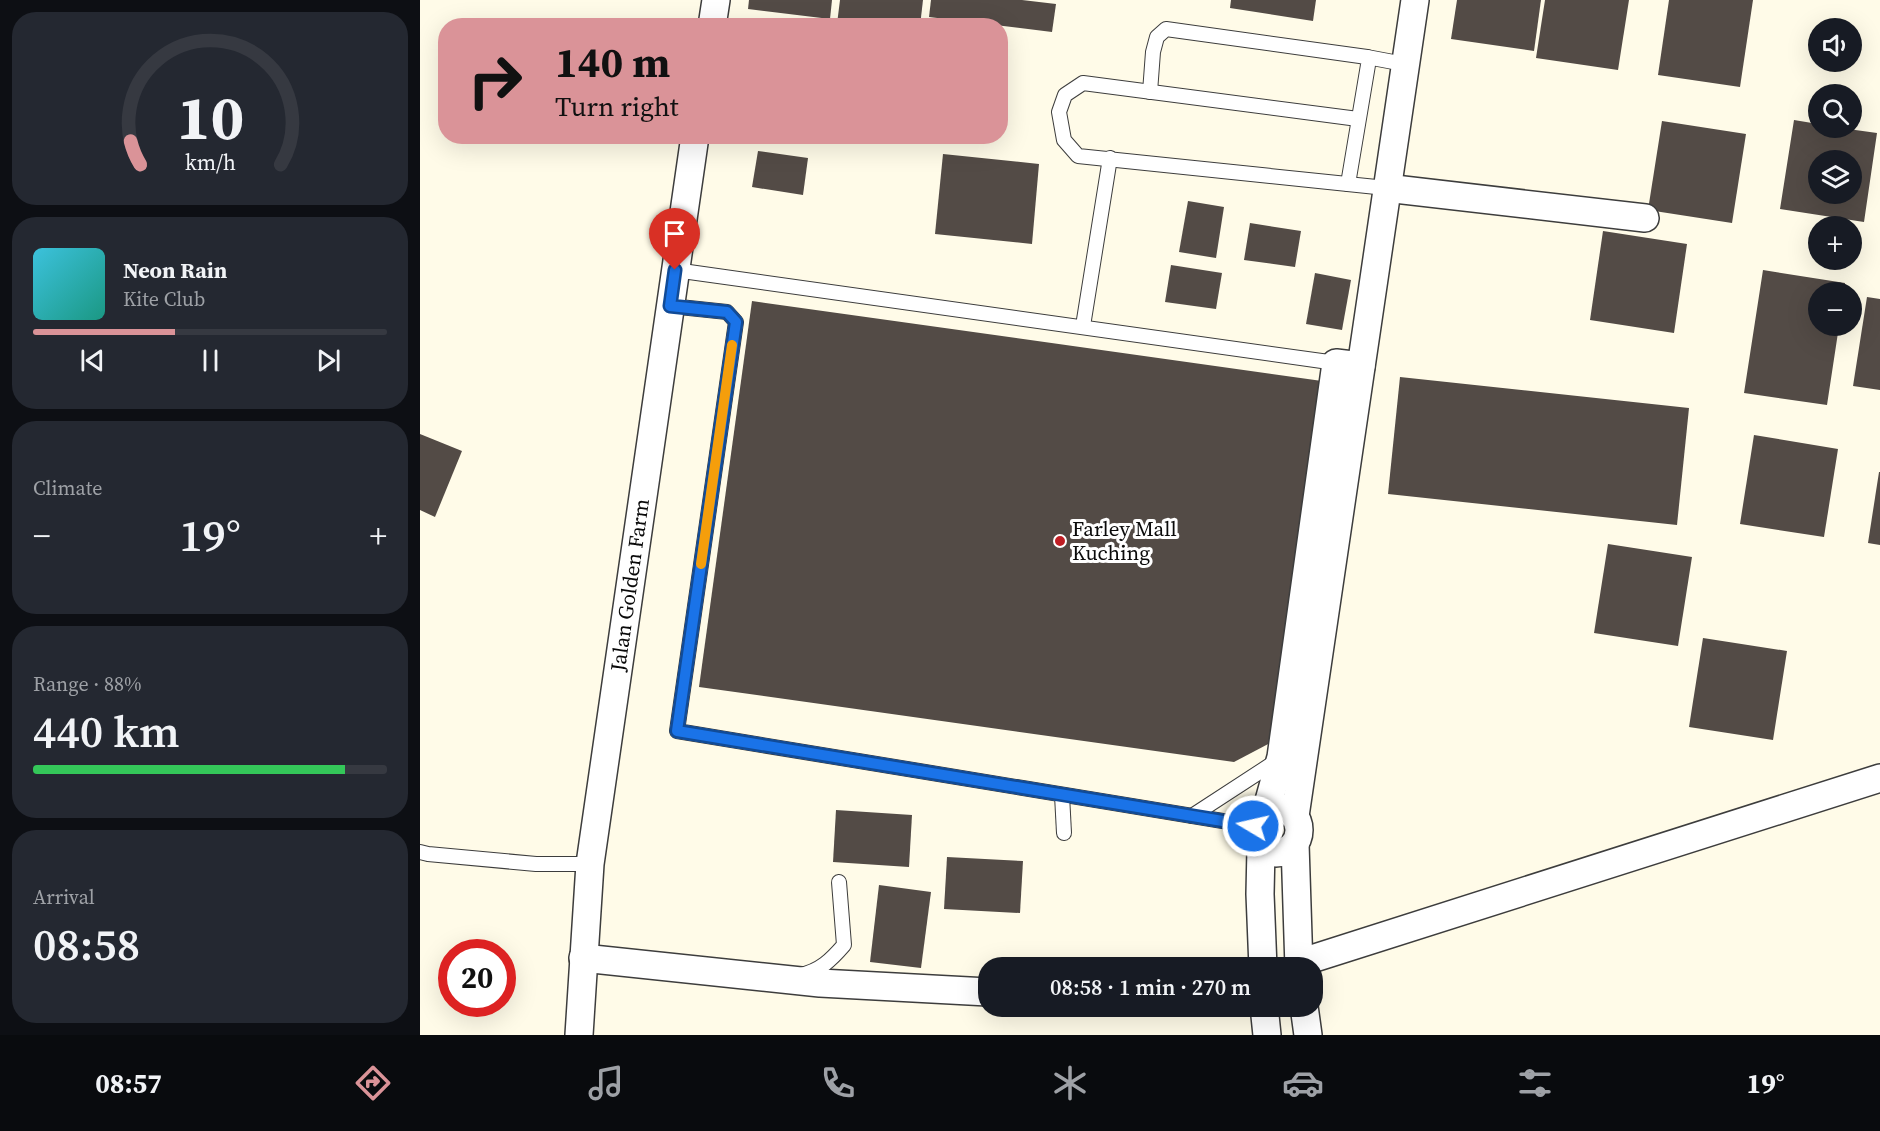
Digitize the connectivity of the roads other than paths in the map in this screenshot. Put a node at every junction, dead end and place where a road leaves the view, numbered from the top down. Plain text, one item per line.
1 (716, 0) edge
2 (1414, 0) edge
3 (713, 18) edge
4 (1366, 57) junction
5 (1404, 64) junction
6 (1150, 92) junction
7 (1358, 119) junction
8 (694, 144) edge
9 (1110, 158) junction
10 (1348, 184) junction
11 (1386, 188) junction
12 (1645, 218) dead end
13 (675, 270) junction
14 (670, 306) junction
15 (1083, 326) junction
16 (1348, 364) junction
17 (1281, 757) junction
18 (1880, 778) edge
19 (1062, 795) junction
20 (1192, 816) junction
21 (1295, 816) junction
22 (1261, 827) junction
23 (1064, 833) dead end
24 (1295, 844) junction
25 (420, 852) edge
26 (590, 864) junction
27 (839, 882) dead end
28 (1263, 957) edge
29 (1299, 957) edge
30 (1323, 957) edge
31 (582, 958) junction
32 (777, 979) junction
33 (978, 991) edge
34 (1265, 1017) edge
35 (1306, 1017) edge
36 (579, 1035) edge
37 (1267, 1035) edge
38 (1308, 1035) edge

1 - 3 street
2 - 5 street
4 - 5 lane
4 - 6 lane
4 - 7 lane
5 - 11 street
6 - 7 lane
6 - 9 lane
7 - 10 lane
8 - 13 street, Jalan Golden Farm
9 - 10 lane
9 - 15 lane
10 - 11 lane
11 - 12 street
11 - 16 street
13 - 14 street, Jalan Golden Farm
13 - 15 lane
14 - 19 lane
14 - 26 street, Jalan Golden Farm
15 - 16 lane
16 - 17 street
16 - 21 street
17 - 20 lane
17 - 22 street
18 - 30 street
19 - 20 lane
19 - 23 lane
20 - 22 lane
21 - 22 street
21 - 24 street
22 - 24 street
22 - 28 street
24 - 29 street
25 - 26 lane
26 - 31 street, Jalan Golden Farm
27 - 32 lane
31 - 32 street
31 - 36 street, Jalan Golden Farm
32 - 33 street
34 - 37 street
35 - 38 street

